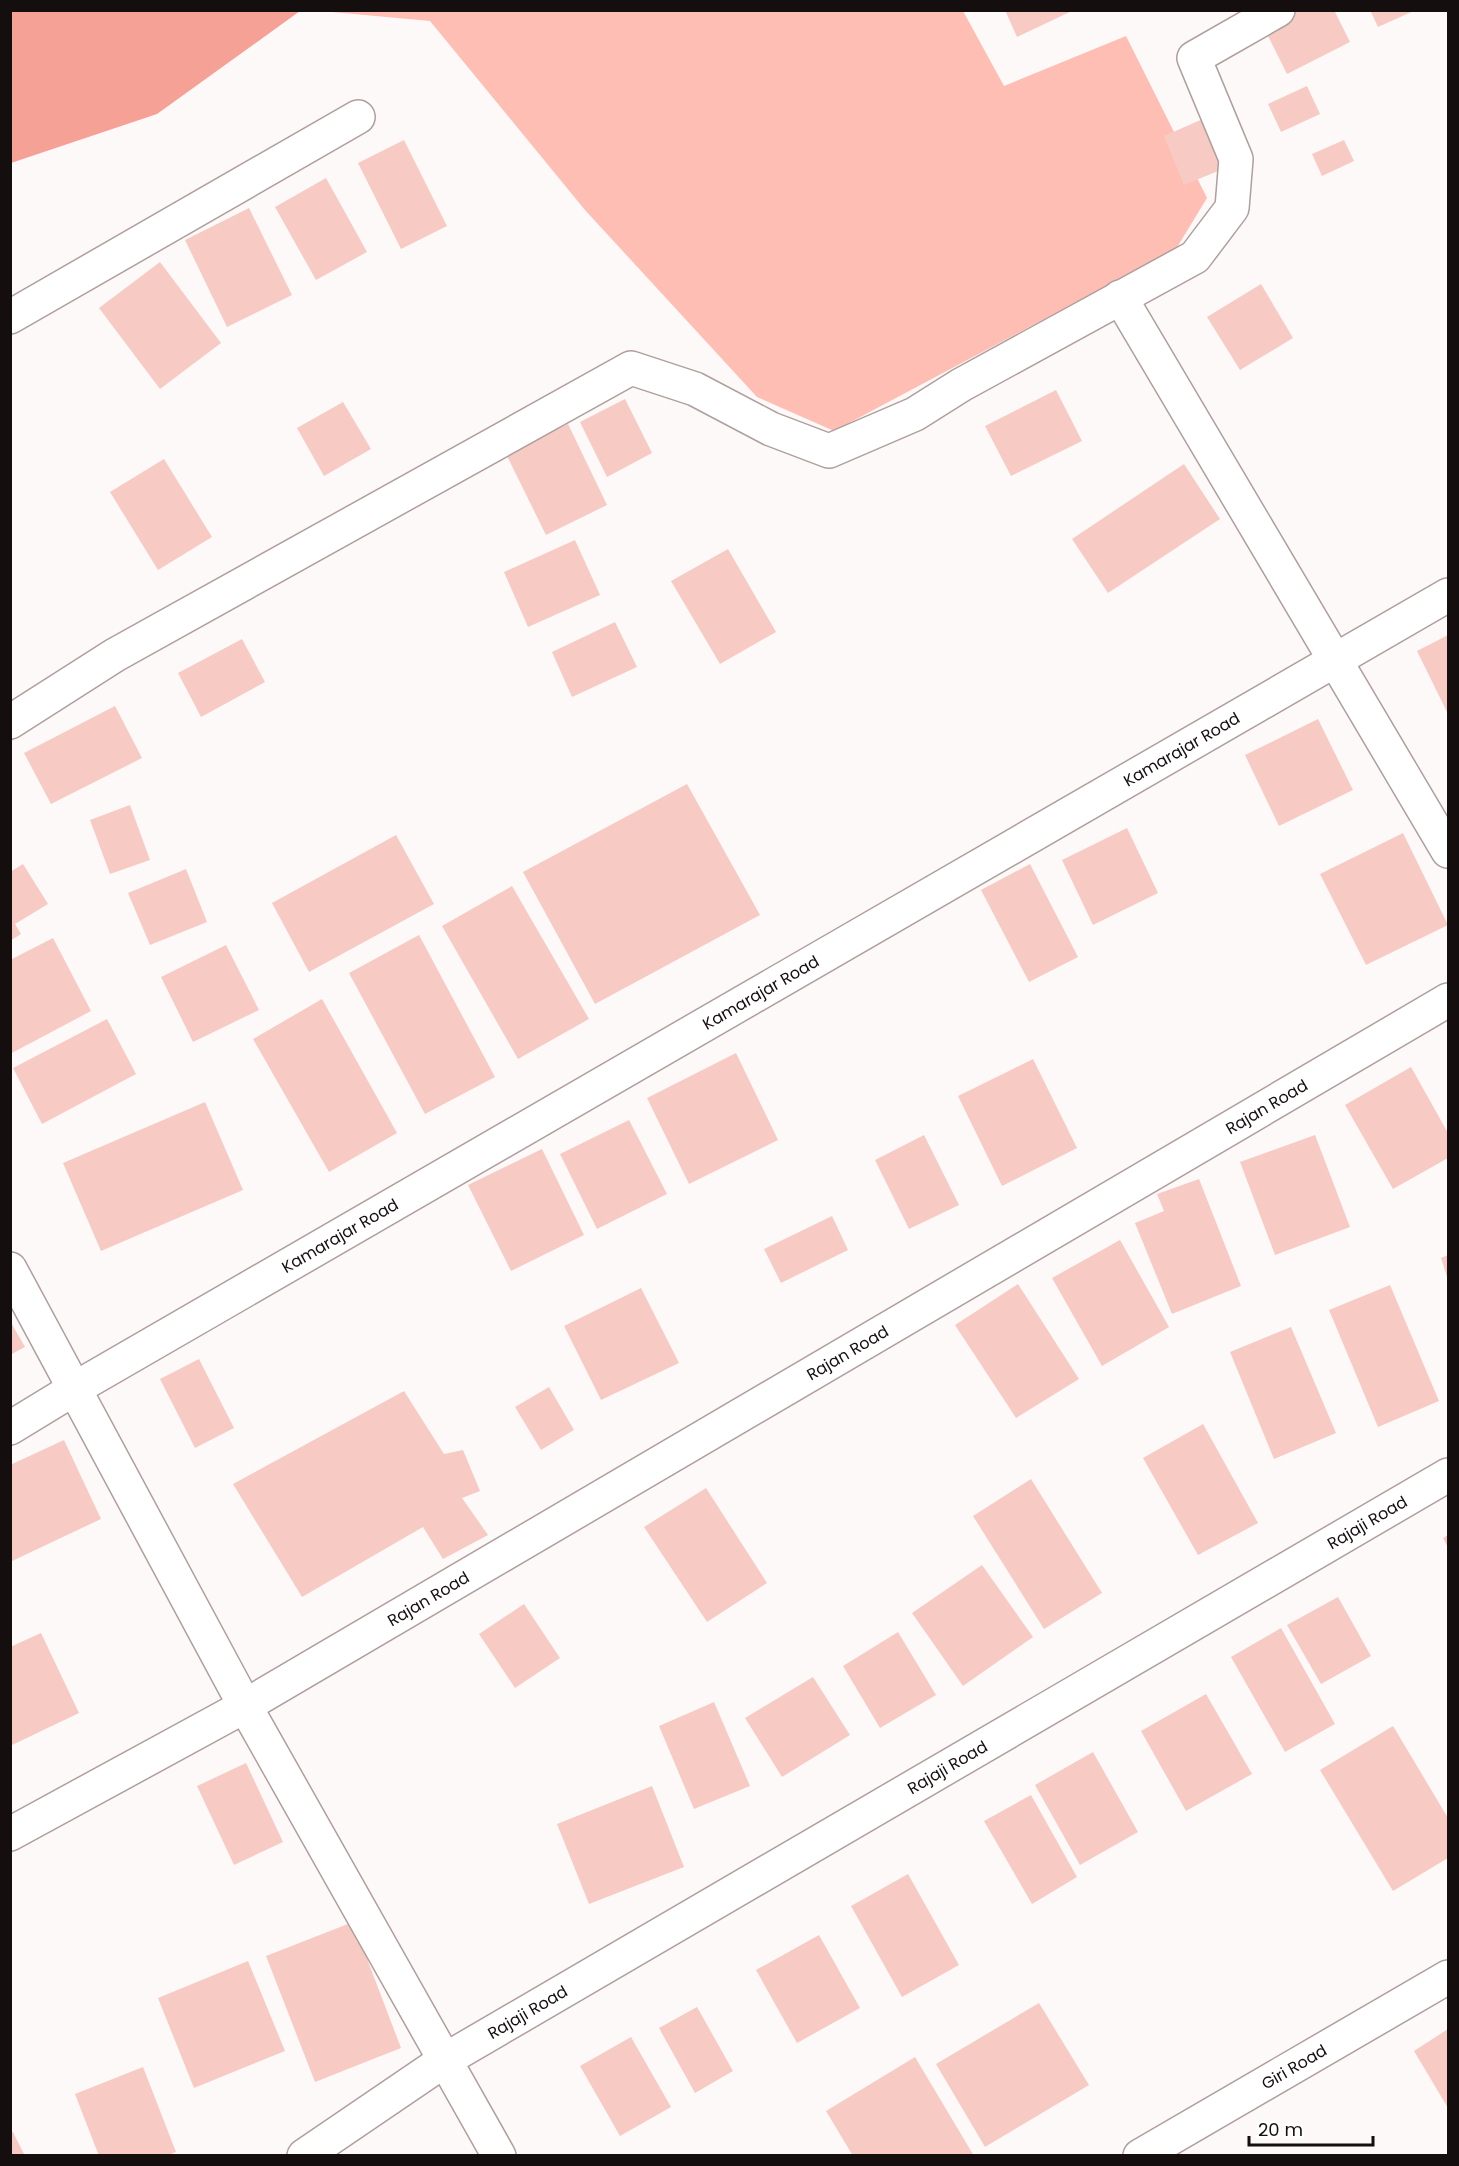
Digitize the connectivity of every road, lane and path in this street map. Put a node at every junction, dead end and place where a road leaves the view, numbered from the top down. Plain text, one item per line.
1 (1278, 10) edge
2 (358, 117) dead end
3 (1120, 297) junction
4 (10, 317) edge
5 (1449, 595) edge
6 (1335, 660) junction
7 (10, 722) edge
8 (1449, 851) edge
9 (1449, 1000) edge
10 (10, 1269) edge
11 (75, 1389) junction
12 (10, 1428) edge
13 (1449, 1475) edge
14 (245, 1706) junction
15 (10, 1834) edge
16 (1449, 1977) edge
17 (446, 2060) junction
18 (304, 2156) edge
19 (500, 2156) edge
20 (1140, 2156) edge

1 - 3 street
2 - 4 street
3 - 6 street
3 - 7 street
5 - 6 street, Kamarajar Road
6 - 8 street
6 - 11 street, Kamarajar Road
9 - 14 street, Rajan Road
10 - 11 street
11 - 12 street, Kamarajar Road
11 - 14 street
13 - 17 street, Rajaji Road
14 - 15 street, Rajan Road
14 - 17 street
16 - 20 street, Giri Road
17 - 18 street, Rajaji Road
17 - 19 street

